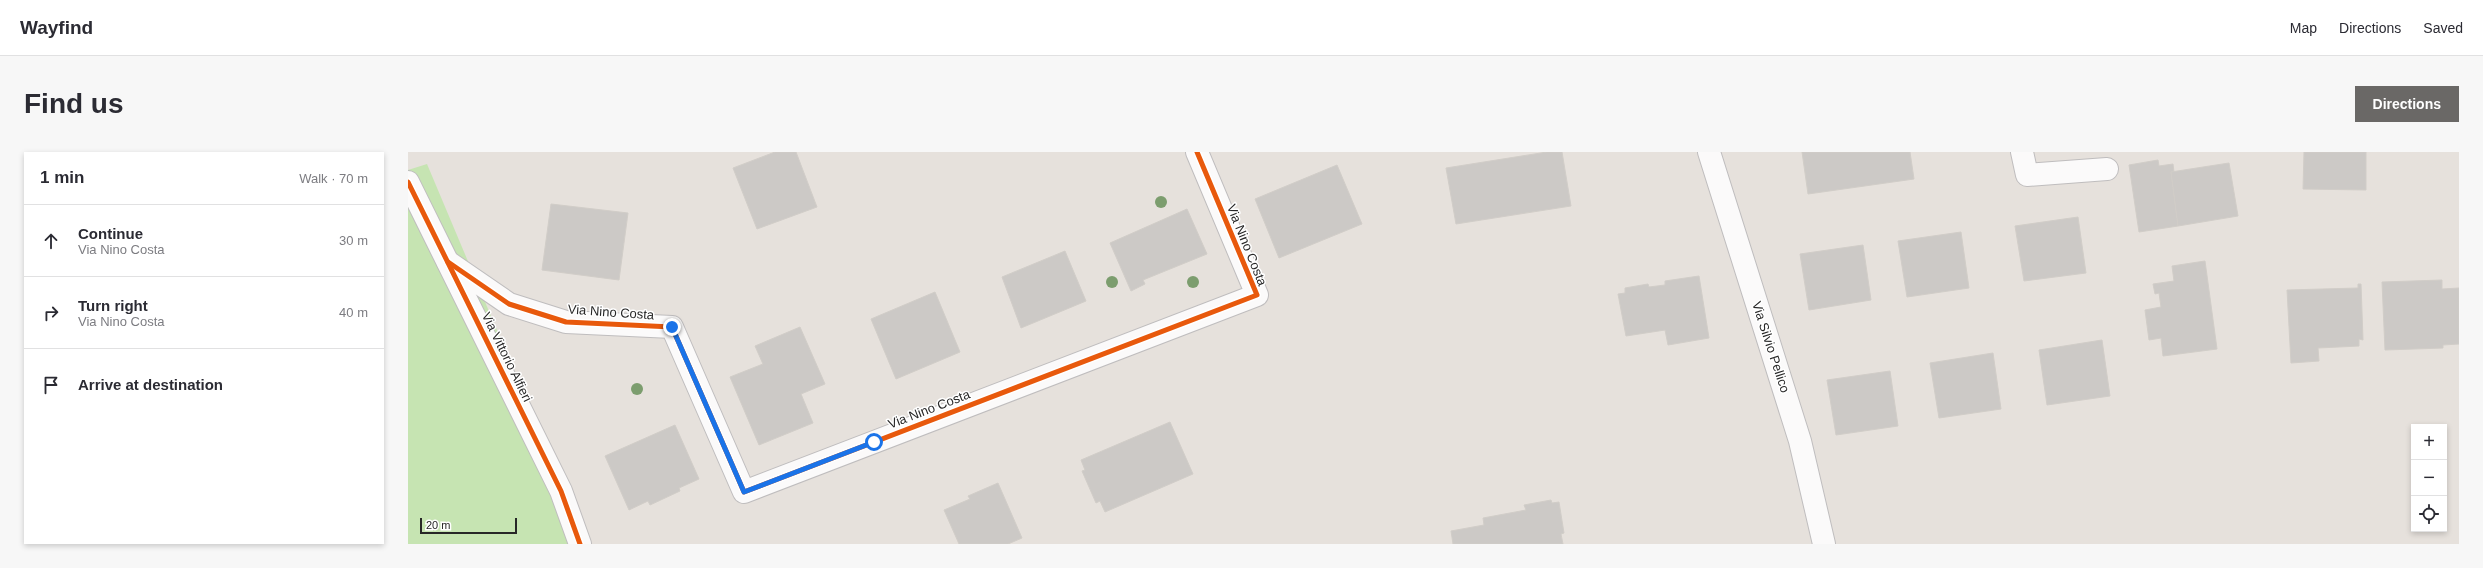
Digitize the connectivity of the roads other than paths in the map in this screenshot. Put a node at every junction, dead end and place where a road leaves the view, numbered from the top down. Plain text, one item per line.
1 (1197, 152) edge
2 (1709, 152) edge
3 (2022, 152) edge
4 (2108, 169) dead end
5 (408, 182) edge
6 (448, 262) junction
7 (580, 544) edge
8 (1824, 544) edge

1 - 6 street, Via Nino Costa
2 - 8 street, Via Silvio Pellico
3 - 4 street
5 - 6 street, Via Vittorio Alfieri
6 - 7 street, Via Vittorio Alfieri

